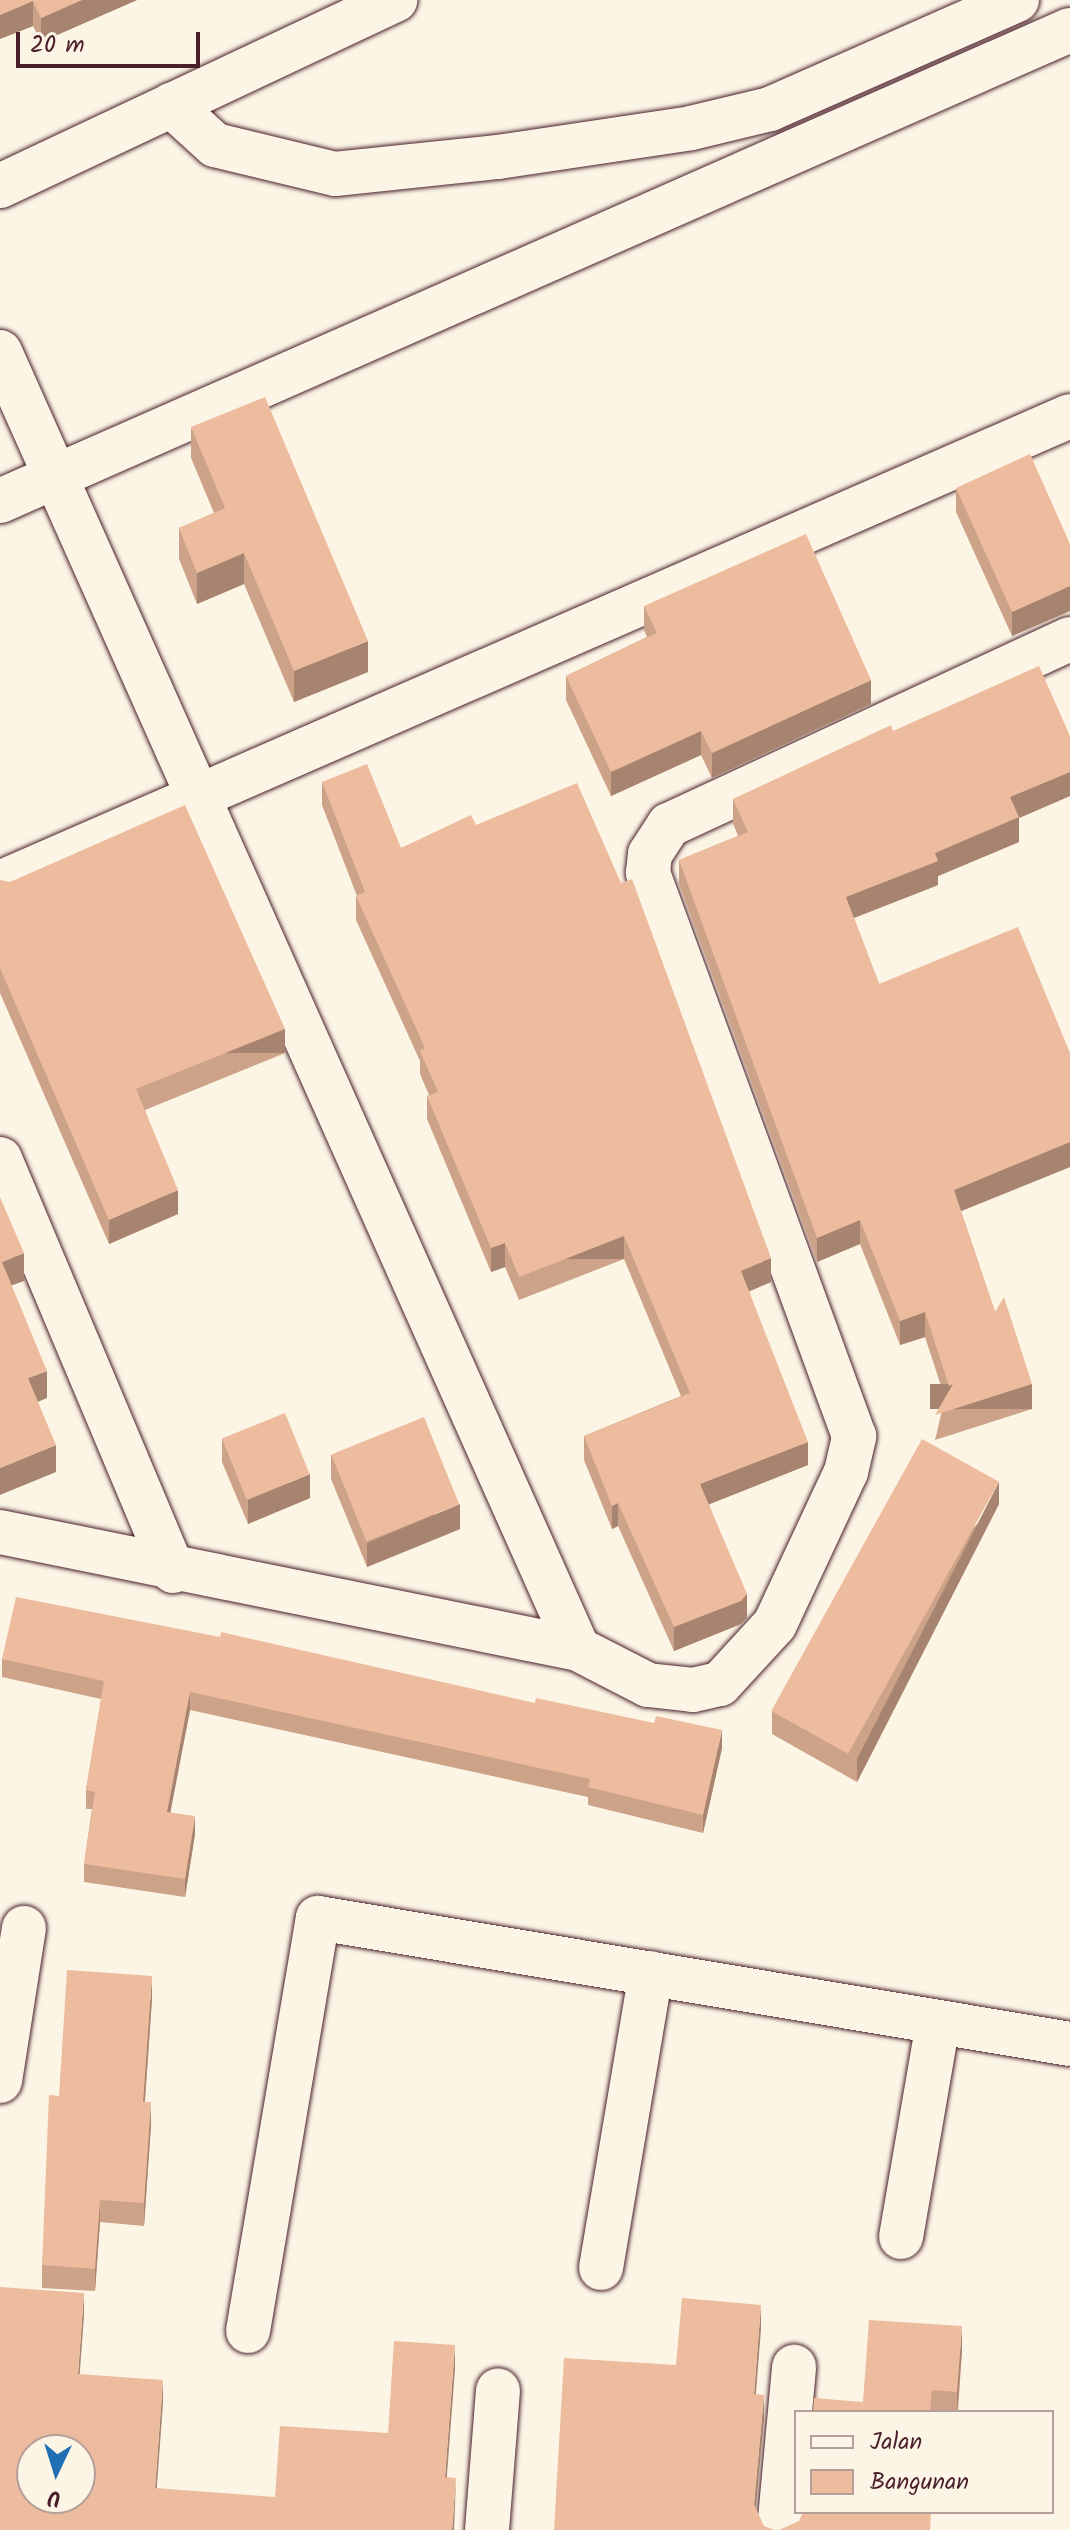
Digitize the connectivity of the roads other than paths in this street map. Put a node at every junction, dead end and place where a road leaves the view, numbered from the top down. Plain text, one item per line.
1 (1017, 0) edge
2 (368, 6) edge
3 (1070, 30) edge
4 (171, 105) junction
5 (0, 186) edge
6 (0, 352) edge
7 (1070, 416) edge
8 (58, 475) junction
9 (0, 501) edge
10 (1070, 639) edge
11 (197, 793) junction
12 (0, 883) edge
13 (0, 1159) edge
14 (0, 1532) edge
15 (173, 1571) junction
16 (578, 1649) junction
17 (24, 1928) dead end
18 (651, 1973) junction
19 (938, 2022) junction
20 (1070, 2044) edge
21 (0, 2081) edge
22 (901, 2237) dead end
23 (601, 2268) dead end
24 (248, 2331) dead end
25 (794, 2367) dead end
26 (498, 2390) dead end
27 (487, 2530) edge
28 (779, 2530) edge

1 - 4 street
2 - 4 street
3 - 8 street
4 - 5 street
6 - 8 street
7 - 11 street
8 - 9 street
8 - 11 street
10 - 16 street
11 - 12 street
11 - 16 street
13 - 15 street
14 - 15 street
15 - 16 street
17 - 21 street
18 - 19 street
18 - 23 street
18 - 24 street
19 - 20 street
19 - 22 street
25 - 28 street
26 - 27 street

